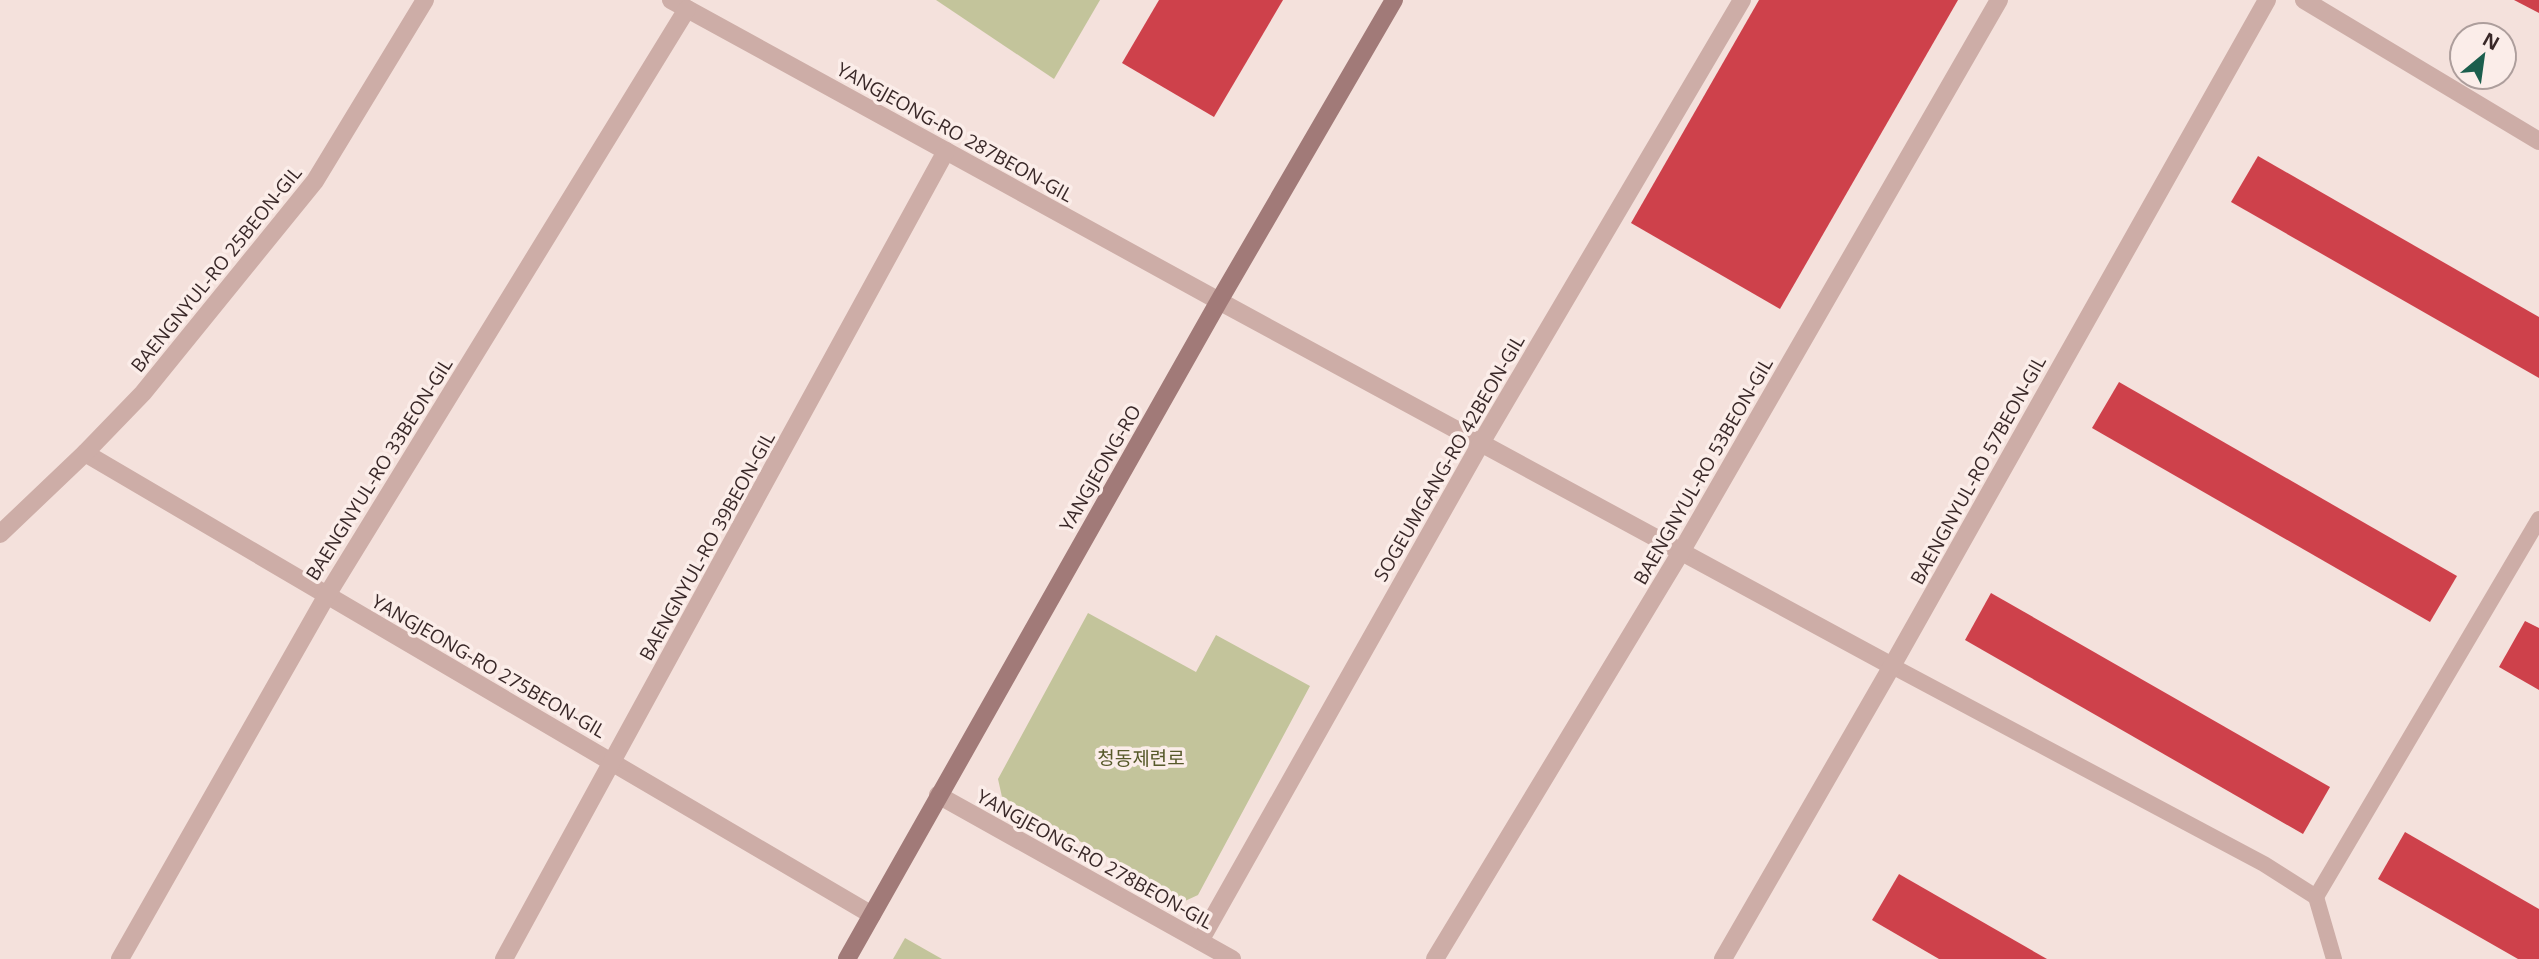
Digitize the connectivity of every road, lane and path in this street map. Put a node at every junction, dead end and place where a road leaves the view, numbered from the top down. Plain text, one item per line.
1 (425, 0) edge
2 (670, 0) edge
3 (1394, 0) edge
4 (1742, 0) edge
5 (1998, 0) edge
6 (2267, 0) edge
7 (2304, 0) edge
8 (687, 9) junction
9 (2539, 141) edge
10 (946, 151) junction
11 (1219, 301) junction
12 (1481, 443) junction
13 (85, 453) junction
14 (2539, 519) edge
15 (0, 534) edge
16 (1682, 552) junction
17 (327, 595) junction
18 (1892, 666) junction
19 (613, 763) junction
20 (938, 795) junction
21 (2316, 897) junction
22 (872, 915) junction
23 (1200, 941) junction
24 (120, 959) edge
25 (504, 959) edge
26 (847, 959) edge
27 (1232, 959) edge
28 (1434, 959) edge
29 (1723, 959) edge
30 (2334, 959) edge

1 - 13 street, BAENGNYUL-RO 25BEON-GIL
2 - 8 street, YANGJEONG-RO 287BEON-GIL
3 - 11 street, YANGJEONG-RO
4 - 12 street, SOGEUMGANG-RO 42BEON-GIL
5 - 16 street, BAENGNYUL-RO 53BEON-GIL
6 - 18 street, BAENGNYUL-RO 57BEON-GIL
7 - 9 street
8 - 10 street, YANGJEONG-RO 287BEON-GIL
8 - 17 street, BAENGNYUL-RO 33BEON-GIL
10 - 11 street, YANGJEONG-RO 287BEON-GIL
10 - 19 street, BAENGNYUL-RO 39BEON-GIL
11 - 12 street, YANGJEONG-RO 287BEON-GIL
11 - 20 street, YANGJEONG-RO
12 - 16 street, YANGJEONG-RO 287BEON-GIL
12 - 23 street, SOGEUMGANG-RO 42BEON-GIL
13 - 15 street, BAENGNYUL-RO 25BEON-GIL
13 - 17 street, YANGJEONG-RO 275BEON-GIL
14 - 21 lane
16 - 18 street, YANGJEONG-RO 287BEON-GIL
16 - 28 street, BAENGNYUL-RO 53BEON-GIL
17 - 19 street, YANGJEONG-RO 275BEON-GIL
17 - 24 street, BAENGNYUL-RO 33BEON-GIL
18 - 21 lane
18 - 29 street, BAENGNYUL-RO 57BEON-GIL
19 - 22 street, YANGJEONG-RO 275BEON-GIL
19 - 25 street, BAENGNYUL-RO 39BEON-GIL
20 - 22 street, YANGJEONG-RO
20 - 23 street, YANGJEONG-RO 278BEON-GIL
21 - 30 lane
22 - 26 street, YANGJEONG-RO
23 - 27 street, YANGJEONG-RO 278BEON-GIL

